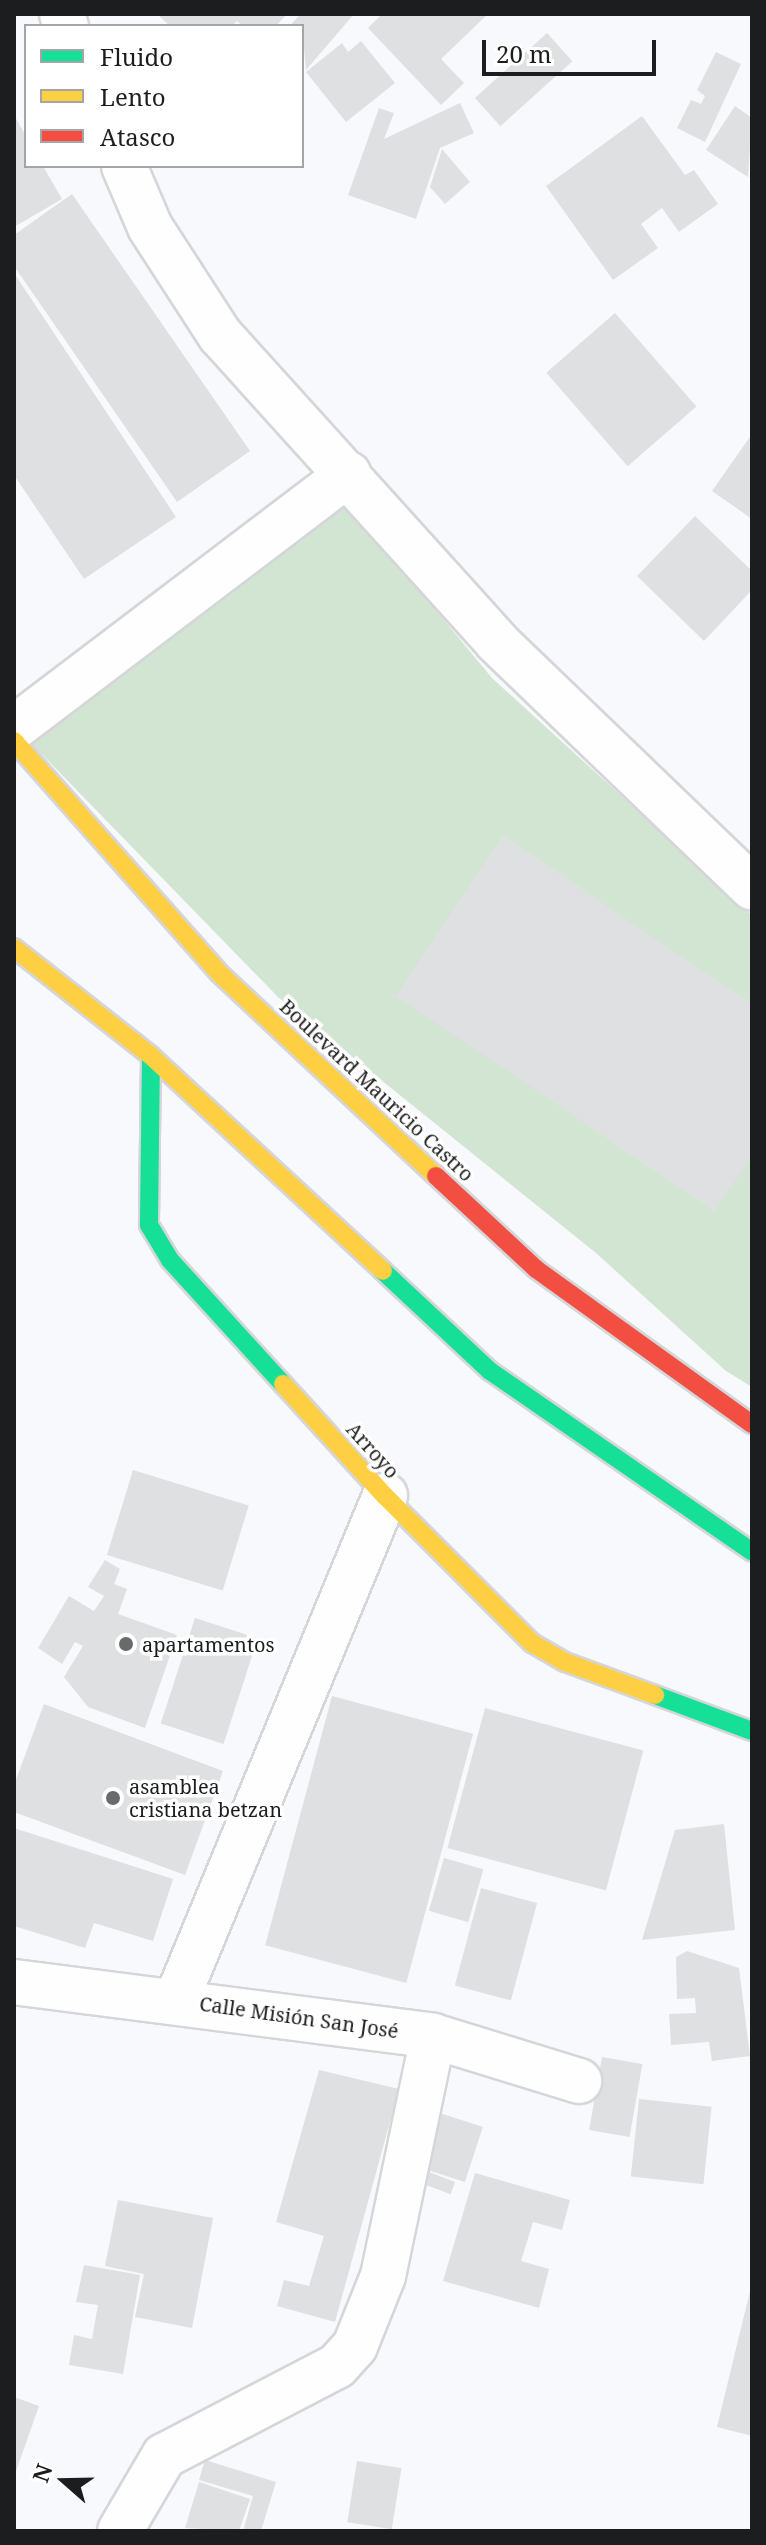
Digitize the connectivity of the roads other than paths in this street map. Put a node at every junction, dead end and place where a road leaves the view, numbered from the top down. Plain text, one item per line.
1 (125, 168) edge
2 (349, 474) junction
3 (14, 728) edge
4 (14, 741) edge
5 (752, 887) edge
6 (14, 948) edge
7 (151, 1056) junction
8 (752, 1424) edge
9 (385, 1496) junction
10 (752, 1552) edge
11 (752, 1731) edge
12 (14, 1982) edge
13 (176, 2001) junction
14 (433, 2036) junction
15 (579, 2081) dead end
16 (120, 2531) edge

1 - 2 street
2 - 3 street
2 - 5 street
4 - 8 main road, Boulevard Mauricio Castro
6 - 7 main road
7 - 9 main road, Arroyo
7 - 10 main road
9 - 11 main road, Arroyo
9 - 13 street
12 - 13 street, Calle Misión San José
13 - 14 street, Calle Misión San José
14 - 15 street, Calle Misión San José
14 - 16 street

